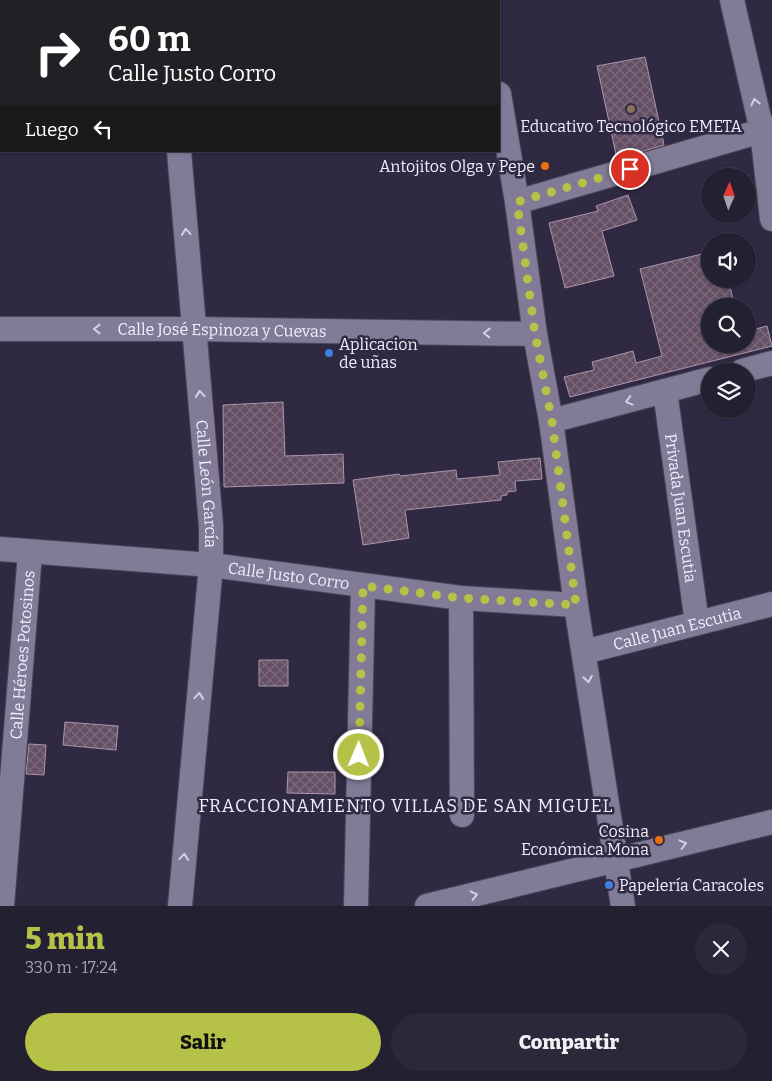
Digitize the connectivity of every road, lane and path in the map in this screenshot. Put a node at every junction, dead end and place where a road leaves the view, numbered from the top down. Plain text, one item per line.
1 (732, 0) edge
2 (500, 100) edge
3 (767, 130) edge
4 (179, 152) edge
5 (517, 202) junction
6 (772, 219) edge
7 (0, 329) edge
8 (194, 329) junction
9 (535, 334) junction
10 (772, 363) edge
11 (756, 367) edge
12 (701, 382) edge
13 (665, 391) junction
14 (552, 421) junction
15 (0, 550) edge
16 (30, 553) junction
17 (211, 565) junction
18 (363, 586) junction
19 (461, 598) junction
20 (772, 604) edge
21 (576, 605) junction
22 (697, 623) junction
23 (584, 652) junction
24 (462, 815) dead end
25 (772, 822) edge
26 (616, 861) junction
27 (436, 905) edge
28 (2, 906) edge
29 (180, 906) edge
30 (356, 906) edge
31 (623, 906) edge

3 -> 1 street
2 - 5 street
3 - 5 street
3 - 6 street
8 -> 4 street, Calle León García
5 - 9 street
8 -> 7 street, Calle José Espinoza y Cuevas
9 -> 8 street, Calle José Espinoza y Cuevas
17 -> 8 street, Calle León García
9 - 14 street
10 - 11 street
12 - 13 street
13 -> 14 street
13 - 22 street, Privada Juan Escutia
14 - 21 street
15 - 16 street, Calle Justo Corro
16 - 17 street, Calle Justo Corro
16 - 28 street, Calle Héroes Potosinos
17 - 18 street, Calle Justo Corro
29 -> 17 street, Calle León García
18 - 19 street, Calle Justo Corro
18 - 30 street
19 - 21 street, Calle Justo Corro
19 - 24 street
20 - 22 street, Calle Juan Escutia
21 - 23 street
22 - 23 street, Calle Juan Escutia
23 -> 26 street
26 -> 25 street
27 -> 26 street
26 - 31 street

